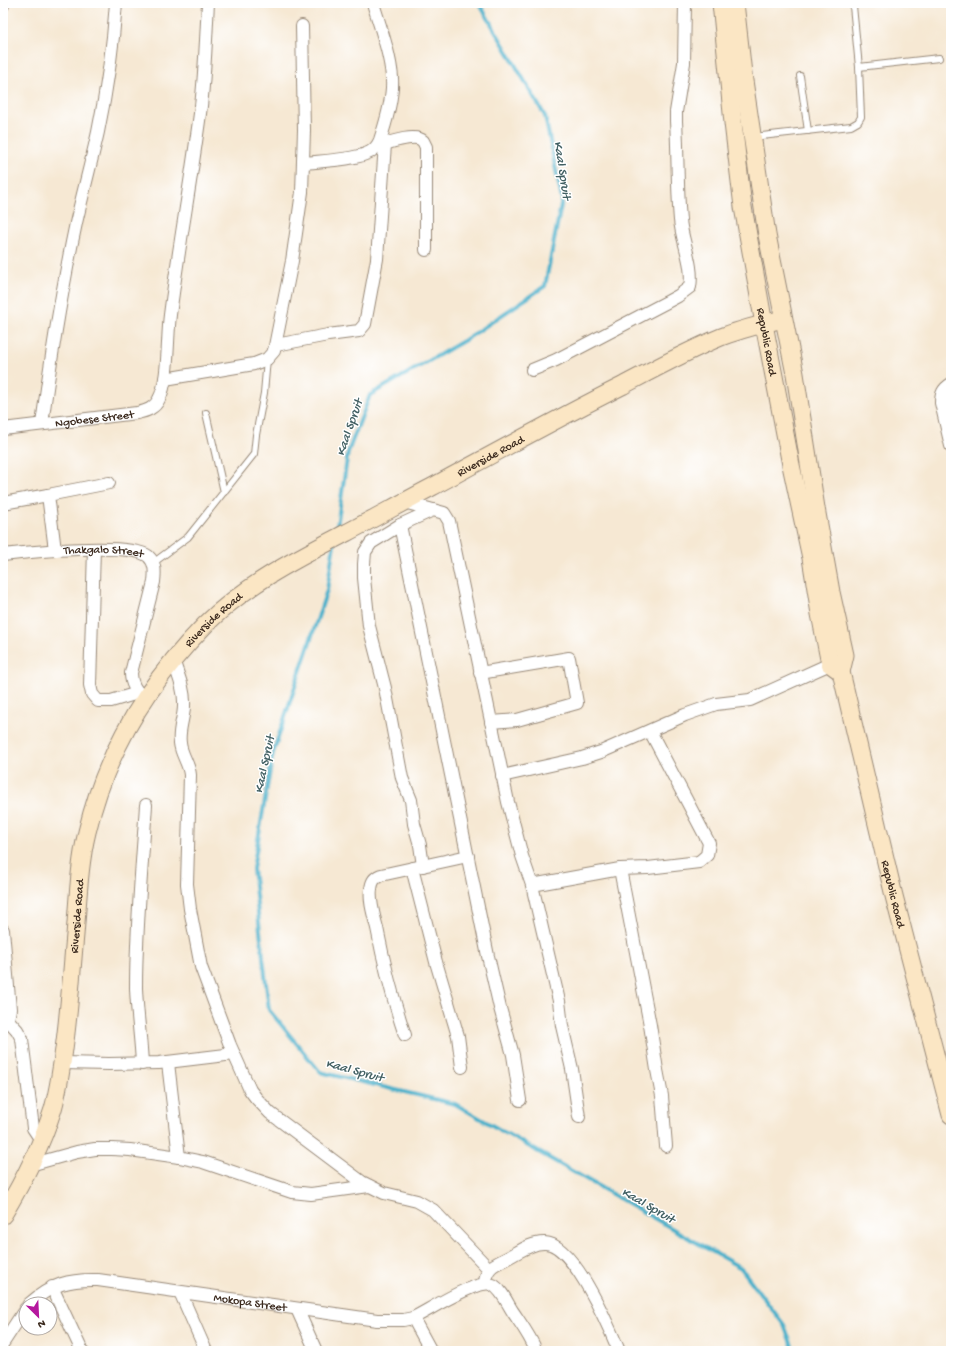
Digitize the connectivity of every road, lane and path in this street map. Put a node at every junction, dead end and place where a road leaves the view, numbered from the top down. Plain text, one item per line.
1 (116, 3) edge
2 (208, 3) edge
3 (373, 3) edge
4 (685, 3) edge
5 (721, 3) edge
6 (735, 3) edge
7 (853, 6) dead end
8 (302, 26) dead end
9 (939, 58) dead end
10 (859, 67) junction
11 (800, 76) dead end
12 (808, 132) junction
13 (753, 137) junction
14 (381, 145) junction
15 (304, 163) junction
16 (426, 250) dead end
17 (784, 319) junction
18 (764, 324) junction
19 (276, 345) junction
20 (266, 359) junction
21 (532, 370) dead end
22 (165, 379) junction
23 (951, 384) edge
24 (206, 413) dead end
25 (42, 424) junction
26 (3, 429) edge
27 (951, 446) edge
28 (109, 482) dead end
29 (224, 492) junction
30 (48, 495) junction
31 (404, 502) junction
32 (3, 503) edge
33 (433, 510) junction
34 (400, 525) junction
35 (94, 549) junction
36 (56, 550) junction
37 (3, 555) edge
38 (153, 562) junction
39 (173, 660) junction
40 (836, 668) junction
41 (480, 673) junction
42 (141, 696) junction
43 (491, 722) junction
44 (650, 731) junction
45 (502, 776) junction
46 (146, 805) dead end
47 (468, 856) junction
48 (418, 867) junction
49 (620, 869) junction
50 (532, 885) junction
51 (3, 930) edge
52 (5, 1023) edge
53 (405, 1035) dead end
54 (234, 1054) junction
55 (168, 1062) junction
56 (63, 1063) junction
57 (142, 1064) junction
58 (462, 1067) dead end
59 (520, 1100) dead end
60 (951, 1115) edge
61 (579, 1117) dead end
62 (41, 1140) junction
63 (666, 1146) dead end
64 (179, 1157) junction
65 (30, 1165) junction
66 (369, 1186) junction
67 (3, 1215) edge
68 (489, 1269) junction
69 (485, 1283) junction
70 (52, 1287) junction
71 (180, 1292) junction
72 (40, 1296) edge
73 (297, 1309) junction
74 (413, 1318) junction
75 (18, 1320) edge
76 (3, 1343) edge
77 (82, 1351) edge
78 (206, 1351) edge
79 (316, 1351) edge
80 (431, 1351) edge
81 (536, 1351) edge
82 (619, 1351) edge

1 - 25 street
2 - 22 street, Ngobese Street
3 - 14 street
4 - 21 street
5 - 18 street, Republic Road
6 - 13 street, Republic Road
7 - 10 lane
8 - 15 street
9 - 10 lane
10 - 12 lane
11 - 12 lane
12 - 13 lane
13 - 17 street, Republic Road
14 - 15 street
14 - 16 street
14 - 19 street
15 - 19 street
17 - 18 street, Riverside Road
17 - 40 street, Republic Road
18 - 31 street, Riverside Road
18 - 40 street, Republic Road
19 - 20 street
20 - 22 street
20 - 29 lane
22 - 25 street, Ngobese Street
23 - 27 street
24 - 29 lane
25 - 26 street, Ngobese Street
28 - 30 street
29 - 38 lane
30 - 32 street
30 - 36 street
31 - 33 street
31 - 39 street, Riverside Road
33 - 34 street
33 - 41 street
34 - 47 street
34 - 48 street
35 - 36 street, Thakgalo Street
35 - 38 street, Thakgalo Street
35 - 42 street
36 - 37 street, Thakgalo Street
38 - 42 street, Thakgalo Street
39 - 42 street, Riverside Road
39 - 54 street
40 - 44 street
40 - 60 street, Republic Road
41 - 43 street
41 - 43 street
42 - 56 street, Riverside Road
43 - 45 street
44 - 45 street
44 - 49 street
45 - 50 street
46 - 57 street
47 - 48 street
47 - 59 street
48 - 53 street
48 - 58 street
49 - 50 street
49 - 63 street
50 - 61 street
51 - 52 street
52 - 62 street
54 - 55 street
54 - 66 street
55 - 57 street
55 - 64 street
56 - 57 street
56 - 62 street, Riverside Road
62 - 65 street, Riverside Road
64 - 65 street
64 - 66 street
65 - 67 street, Riverside Road
66 - 68 street
68 - 69 street
68 - 82 street
69 - 74 street
69 - 81 street
70 - 71 street, Mokopa Street
70 - 72 street, Mokopa Street
70 - 77 street
71 - 73 street, Mokopa Street
71 - 78 street
73 - 74 street, Mokopa Street
73 - 79 street
74 - 80 street
75 - 76 street

